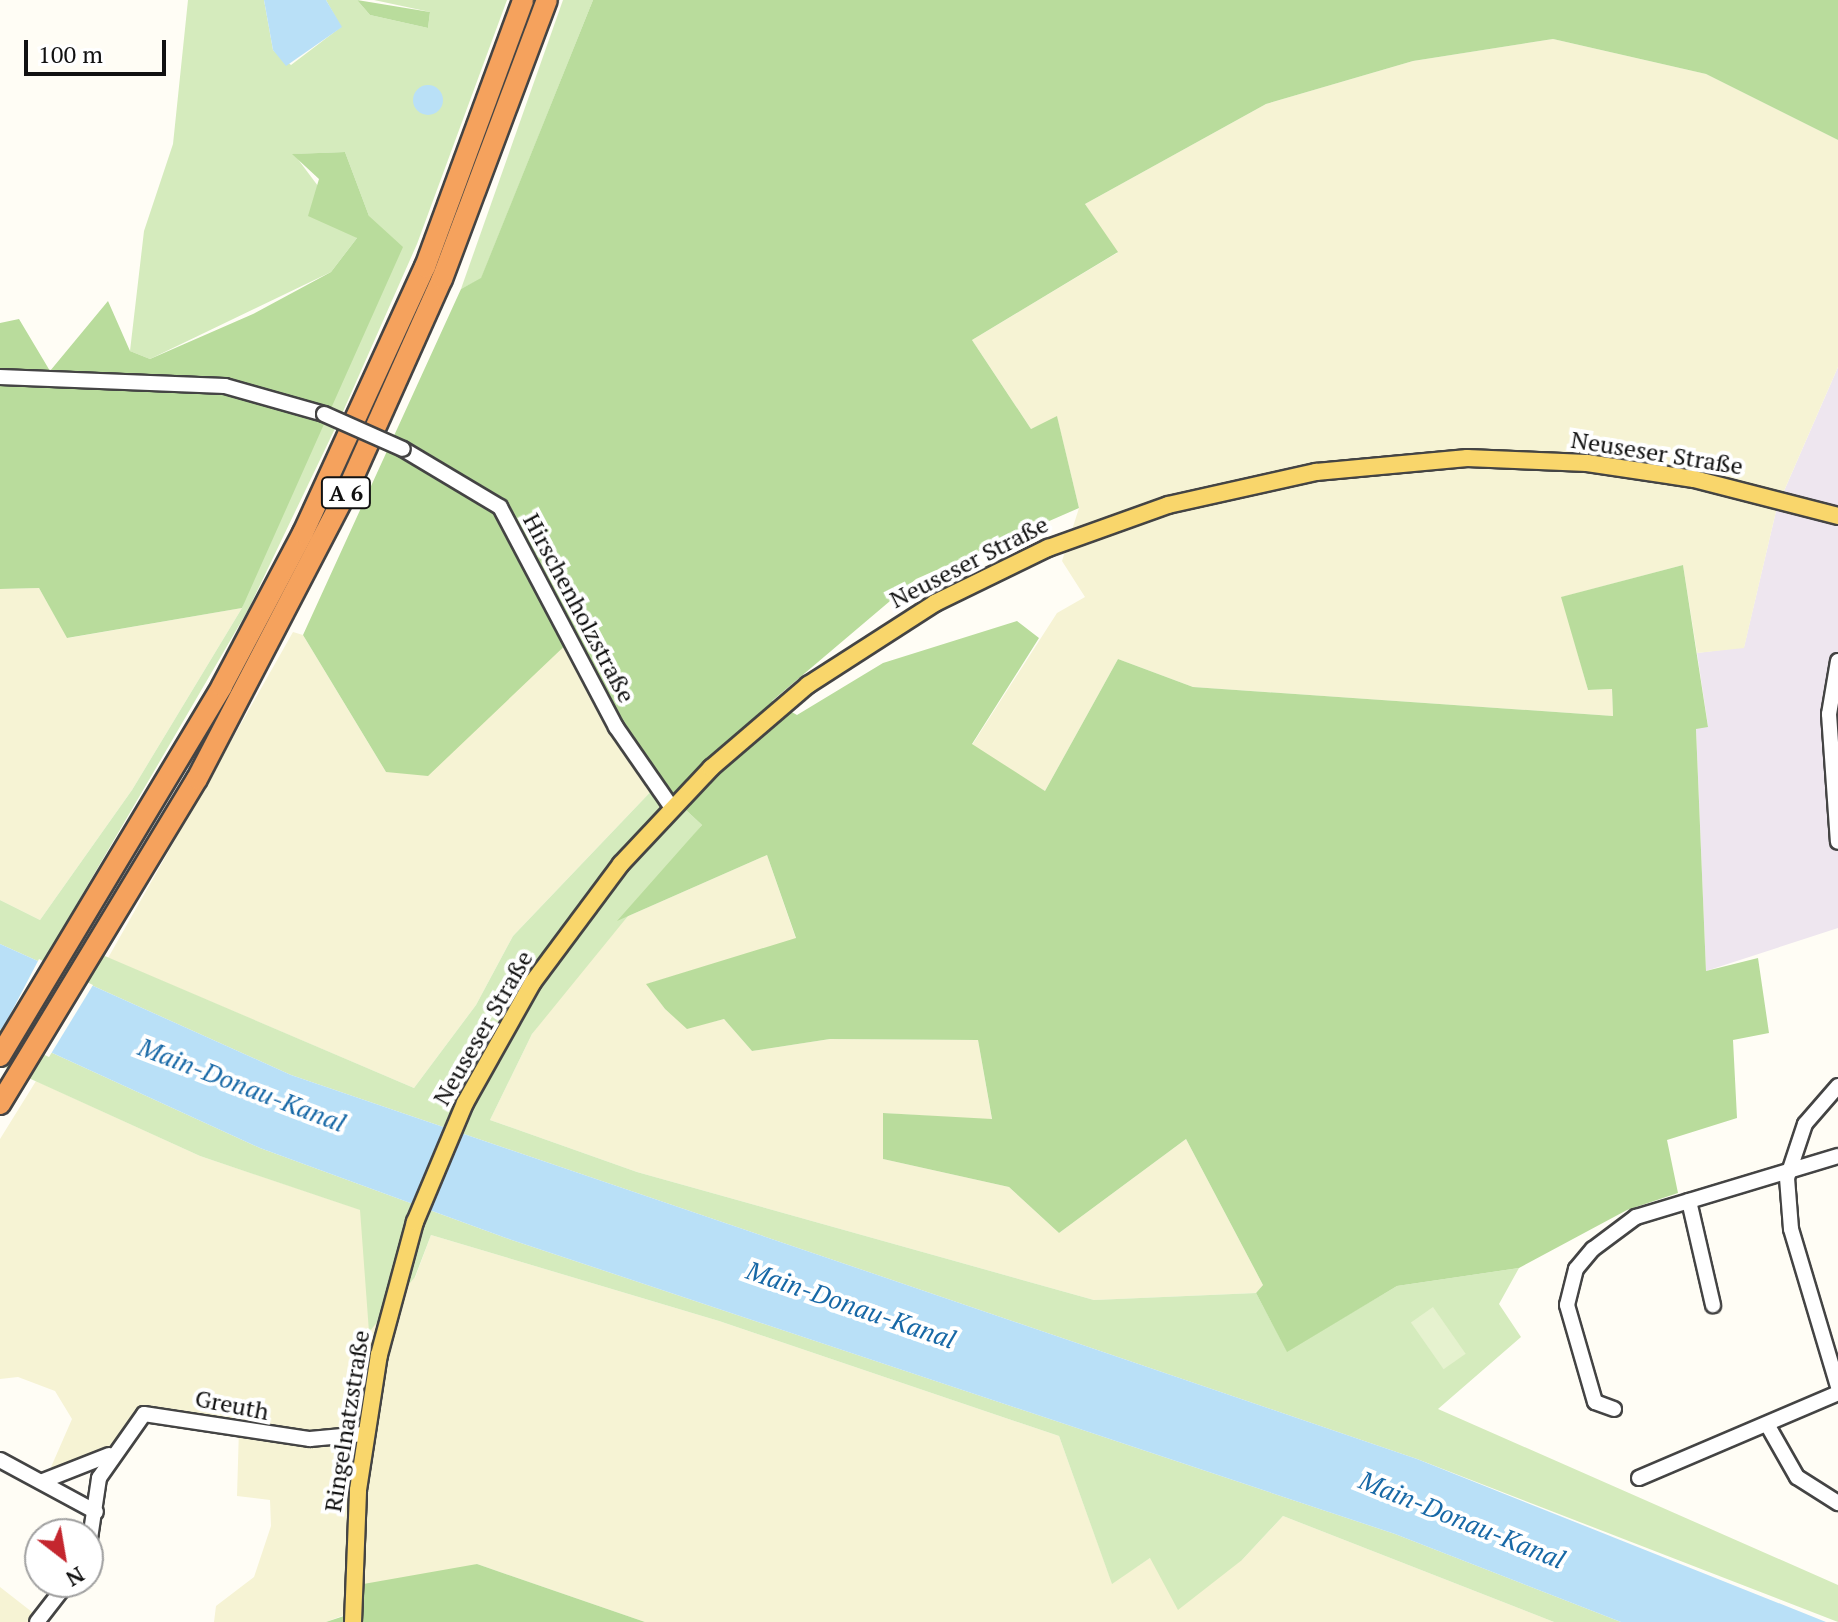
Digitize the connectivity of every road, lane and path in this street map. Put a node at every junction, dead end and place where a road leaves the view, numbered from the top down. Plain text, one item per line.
1 (523, 0) edge
2 (547, 0) edge
3 (0, 377) edge
4 (1838, 516) edge
5 (1838, 661) edge
6 (672, 808) junction
7 (1838, 842) edge
8 (1, 1054) edge
9 (1838, 1086) edge
10 (0, 1104) edge
11 (1838, 1156) edge
12 (1787, 1178) junction
13 (1689, 1201) junction
14 (411, 1232) joint
15 (1713, 1305) dead end
16 (1838, 1390) edge
17 (1614, 1409) dead end
18 (1768, 1426) junction
19 (364, 1434) junction
20 (109, 1455) junction
21 (0, 1460) edge
22 (1639, 1478) dead end
23 (43, 1481) junction
24 (1838, 1503) edge
25 (96, 1512) junction
26 (95, 1518) edge
27 (56, 1598) edge
28 (37, 1622) edge
29 (353, 1622) edge

1 - 8 highway, A 6
2 - 10 highway, A 6
3 - 6 street, Hirschenholzstraße, bridge
4 - 6 main road, Neuseser Straße
5 - 7 street
6 - 14 main road, Neuseser Straße
9 - 12 street
11 - 12 street
12 - 13 street
12 - 16 street
13 - 15 street
13 - 17 street
14 - 19 main road, Ringelnatzstraße
16 - 18 street
18 - 22 street
18 - 24 street
19 - 20 street, Greuth
19 - 29 main road, Ringelnatzstraße
20 - 23 street, Greuth
20 - 25 street, Greuth
21 - 23 street
23 - 25 street
25 - 26 street, Greuth
27 - 28 street

